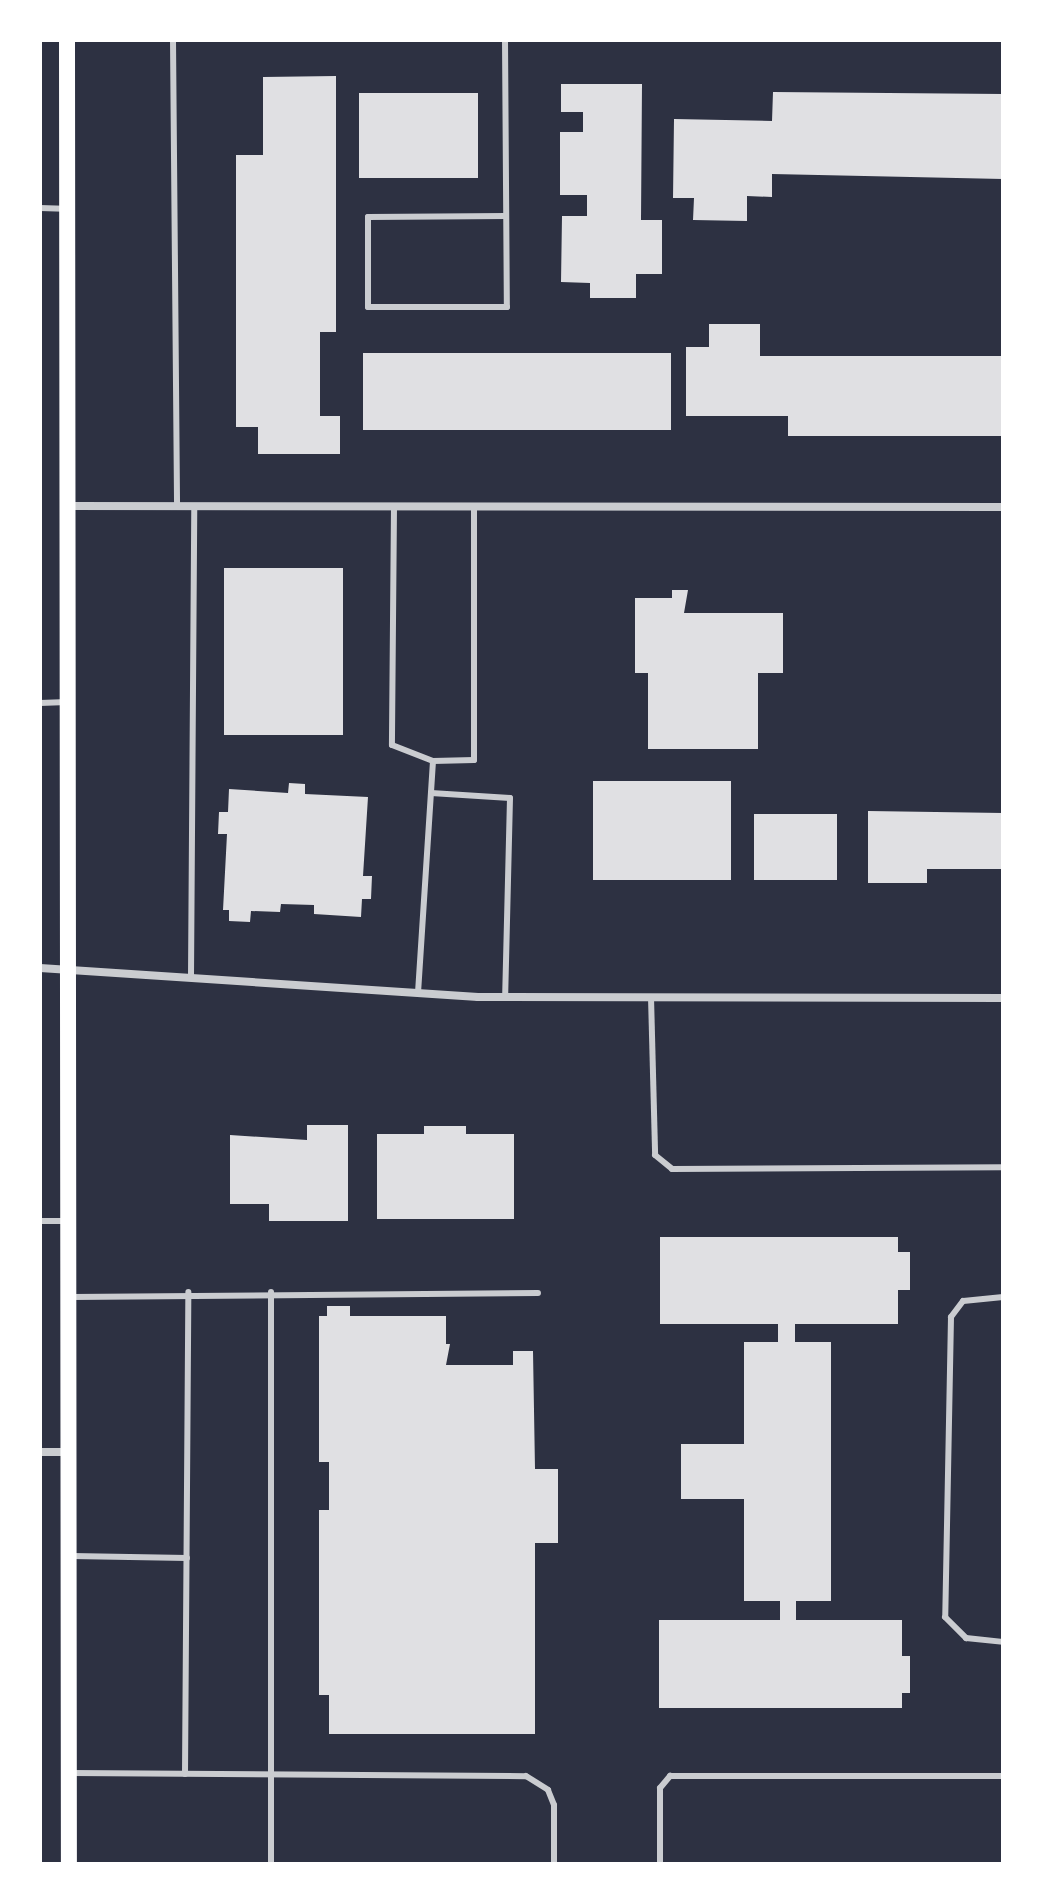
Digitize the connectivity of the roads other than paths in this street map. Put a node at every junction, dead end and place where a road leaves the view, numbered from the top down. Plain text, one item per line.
1 (67, 40) edge
2 (173, 40) edge
3 (505, 40) edge
4 (40, 208) edge
5 (67, 209) junction
6 (506, 216) junction
7 (67, 506) junction
8 (177, 506) junction
9 (194, 506) junction
10 (394, 507) junction
11 (474, 507) junction
12 (1003, 507) edge
13 (67, 702) junction
14 (40, 703) edge
15 (433, 761) junction
16 (431, 793) junction
17 (40, 968) edge
18 (68, 970) junction
19 (191, 976) junction
20 (418, 993) junction
21 (505, 997) junction
22 (651, 997) junction
23 (1003, 998) edge
24 (1003, 1167) edge
25 (40, 1221) edge
26 (68, 1221) junction
27 (188, 1292) junction
28 (271, 1292) junction
29 (538, 1293) dead end
30 (68, 1297) junction
31 (1003, 1297) edge
32 (40, 1452) edge
33 (68, 1452) junction
34 (68, 1555) junction
35 (187, 1558) junction
36 (1003, 1642) edge
37 (69, 1773) junction
38 (185, 1774) junction
39 (271, 1775) junction
40 (1003, 1776) edge
41 (69, 1864) edge
42 (271, 1864) edge
43 (554, 1864) edge
44 (660, 1864) edge

1 - 5 main road
2 - 8 lane
3 - 6 lane
4 - 5 lane
5 - 7 main road
6 - 6 lane
7 - 8 street
7 - 13 main road
8 - 9 street
9 - 10 street
9 - 19 lane
10 - 11 street
10 - 15 lane
11 - 12 street
11 - 15 lane
13 - 14 lane
13 - 18 main road
15 - 16 lane
16 - 20 lane
16 - 21 lane
17 - 18 street
18 - 19 street
18 - 26 main road
19 - 20 street
20 - 21 street
21 - 22 street
22 - 23 street
22 - 24 lane
25 - 26 lane
26 - 30 main road
27 - 28 lane
27 - 30 lane
27 - 35 lane
28 - 29 lane
28 - 39 lane
30 - 33 main road
31 - 36 lane
32 - 33 street
33 - 34 main road
34 - 35 lane
34 - 37 main road
35 - 38 lane
37 - 38 lane
37 - 41 main road
38 - 39 lane
39 - 42 lane
39 - 43 lane
40 - 44 lane

